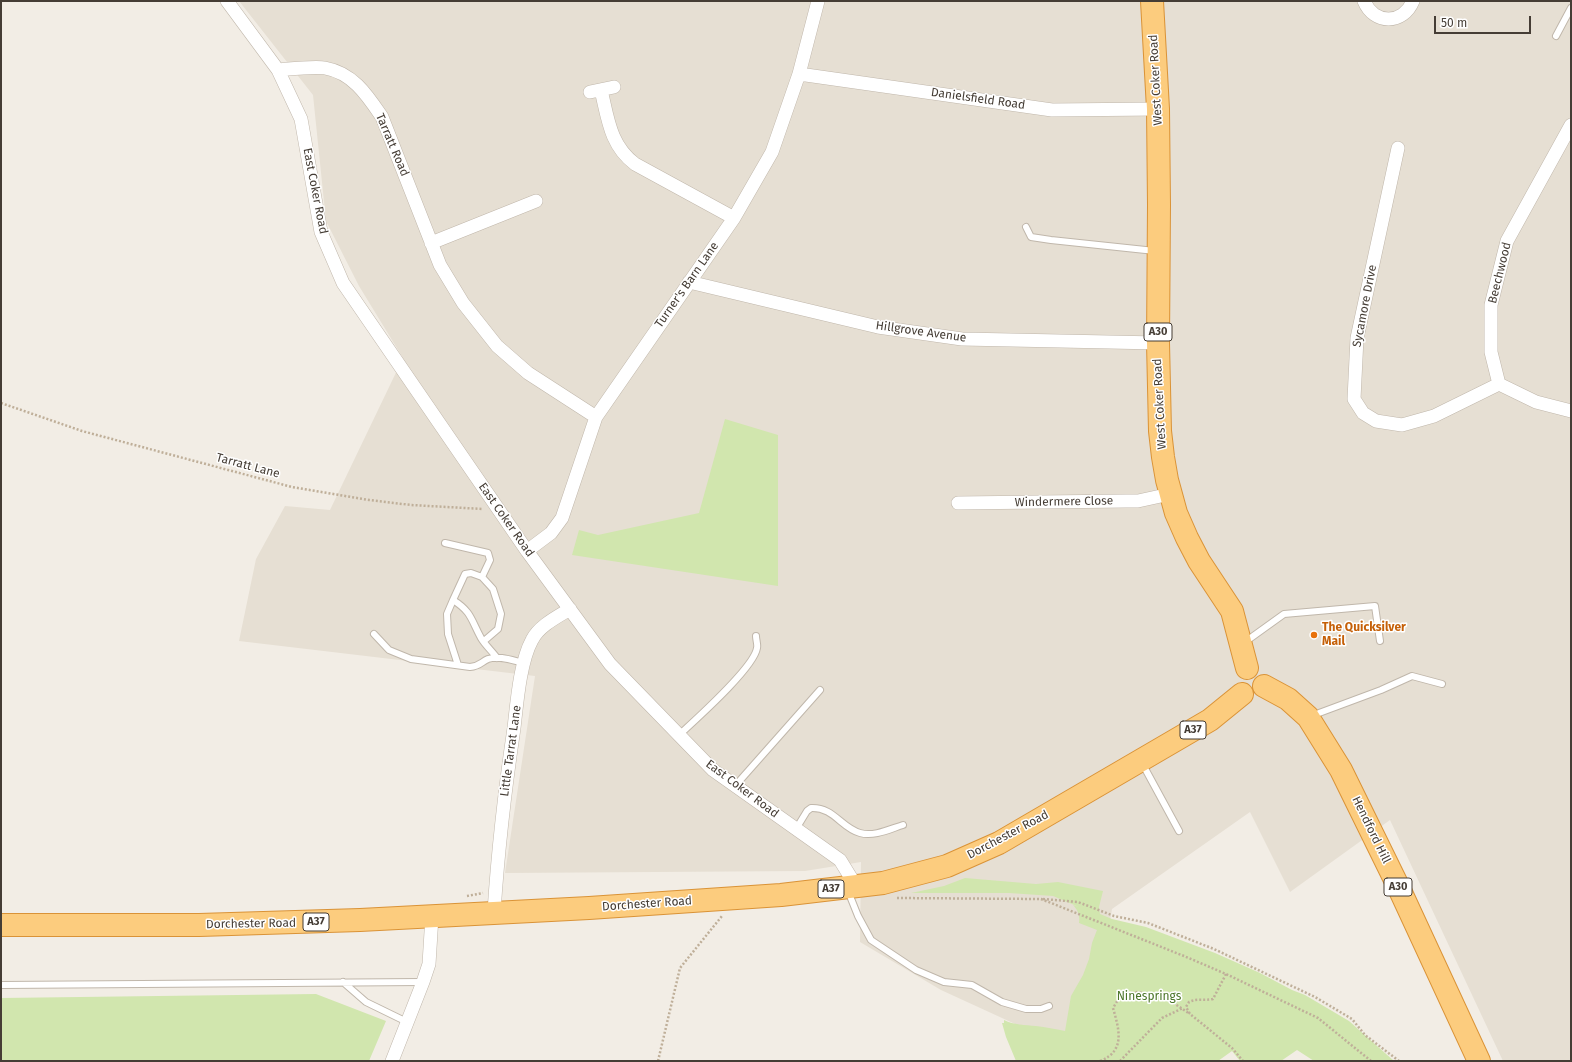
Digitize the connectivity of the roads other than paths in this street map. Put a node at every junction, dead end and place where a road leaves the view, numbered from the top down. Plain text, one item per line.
1 (227, 1) edge
2 (818, 1) edge
3 (1152, 1) edge
4 (1364, 1) edge
5 (1413, 1) edge
6 (1571, 8) edge
7 (1556, 36) dead end
8 (278, 70) junction
9 (799, 74) junction
10 (614, 87) dead end
11 (1158, 109) junction
12 (1571, 125) edge
13 (1398, 148) dead end
14 (536, 201) dead end
15 (734, 218) junction
16 (1026, 227) dead end
17 (432, 243) junction
18 (1159, 251) junction
19 (690, 282) junction
20 (1158, 343) junction
21 (1500, 384) junction
22 (1571, 411) edge
23 (596, 417) junction
24 (1170, 494) junction
25 (958, 503) dead end
26 (445, 543) dead end
27 (527, 551) junction
28 (482, 577) junction
29 (453, 600) junction
30 (570, 609) junction
31 (374, 634) dead end
32 (756, 636) dead end
33 (484, 641) junction
34 (1380, 641) dead end
35 (1242, 644) junction
36 (496, 658) junction
37 (524, 663) junction
38 (458, 665) junction
39 (1247, 668) junction
40 (1442, 684) dead end
41 (1264, 686) junction
42 (820, 690) dead end
43 (1242, 694) junction
44 (1308, 717) junction
45 (679, 735) junction
46 (1140, 760) junction
47 (735, 786) junction
48 (903, 825) dead end
49 (796, 830) junction
50 (1178, 831) dead end
51 (851, 887) junction
52 (494, 912) junction
53 (432, 916) junction
54 (1, 925) edge
55 (343, 982) junction
56 (423, 982) junction
57 (1, 985) edge
58 (1049, 1006) dead end
59 (407, 1022) junction
60 (392, 1061) edge
61 (1479, 1061) edge

1 - 8 street, East Coker Road
2 - 9 street, Turner's Barn Lane
3 - 11 highway, West Coker Road / A30
4 - 5 street
6 - 7 lane
8 - 17 street, Tarratt Road
8 - 27 street, East Coker Road
9 - 11 street, Danielsfield Road
9 - 15 street, Turner's Barn Lane
10 - 15 street
11 - 18 highway, West Coker Road / A30
12 - 21 street, Beechwood
13 - 21 street, Sycamore Drive
14 - 17 street
15 - 19 street, Turner's Barn Lane
16 - 18 lane
17 - 23 street, Tarratt Road
18 - 20 highway, West Coker Road / A30
19 - 20 street, Hillgrove Avenue
19 - 23 street, Turner's Barn Lane
20 - 24 highway, West Coker Road / A30
21 - 22 street
23 - 27 street, Turner's Barn Lane
24 - 25 street, Windermere Close
24 - 35 highway, West Coker Road / A30
26 - 28 lane
27 - 30 street, East Coker Road
28 - 29 lane
28 - 33 lane
29 - 33 lane
29 - 38 lane
30 - 37 street, Little Tarrat Lane
30 - 45 street, East Coker Road
31 - 38 lane
32 - 45 lane
33 - 36 lane
34 - 35 lane
35 - 39 highway, West Coker Road / A30
36 - 37 lane
36 - 38 lane
37 - 52 street, Little Tarrat Lane
39 - 41 highway
39 - 43 highway
40 - 44 lane
41 - 43 highway
41 - 44 highway, Hendford Hill / A30
42 - 47 lane
43 - 46 highway, Dorchester Road / A37
44 - 61 highway, Hendford Hill / A30
45 - 47 street, East Coker Road
46 - 50 lane
46 - 51 highway, Dorchester Road / A37
47 - 49 street, East Coker Road
48 - 49 lane
49 - 51 street, East Coker Road
51 - 52 highway, Dorchester Road / A37
51 - 58 lane
52 - 53 highway, Dorchester Road / A37
53 - 54 highway, Dorchester Road / A37
53 - 56 street
55 - 56 lane
55 - 57 lane
55 - 59 lane
56 - 59 street
59 - 60 street

